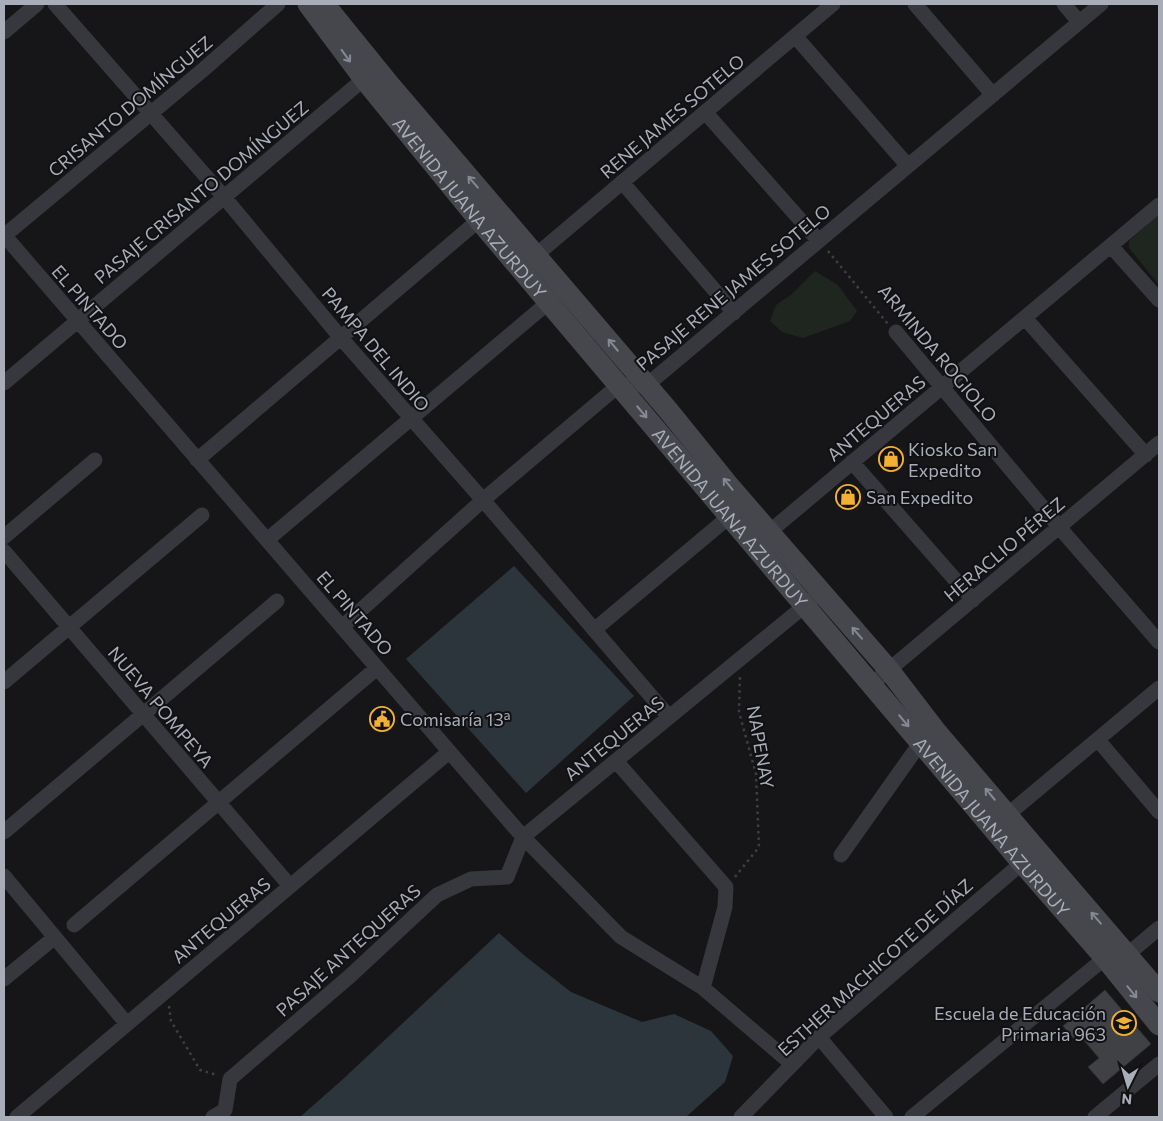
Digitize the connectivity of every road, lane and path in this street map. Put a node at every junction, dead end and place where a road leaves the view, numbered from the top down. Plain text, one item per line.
1 (37, 4) edge
2 (55, 4) edge
3 (278, 4) edge
4 (308, 4) edge
5 (324, 4) edge
6 (833, 4) edge
7 (915, 4) edge
8 (1064, 4) edge
9 (1102, 4) edge
10 (1080, 22) junction
11 (4, 32) edge
12 (795, 36) junction
13 (370, 74) junction
14 (993, 95) junction
15 (705, 112) junction
16 (150, 114) junction
17 (908, 166) junction
18 (622, 182) junction
19 (224, 197) junction
20 (1159, 205) edge
21 (487, 213) junction
22 (4, 236) edge
23 (819, 241) junction
24 (1111, 246) junction
25 (535, 256) junction
26 (557, 295) junction
27 (1159, 300) edge
28 (734, 313) junction
29 (1025, 318) junction
30 (78, 321) junction
31 (896, 332) joint
32 (340, 338) junction
33 (4, 383) edge
34 (619, 385) junction
35 (647, 385) junction
36 (942, 387) junction
37 (410, 419) junction
38 (1159, 443) edge
39 (1146, 455) junction
40 (95, 460) dead end
41 (197, 460) junction
42 (852, 462) junction
43 (483, 500) junction
44 (738, 510) junction
45 (202, 515) dead end
46 (1059, 527) junction
47 (4, 538) edge
48 (762, 538) junction
49 (267, 540) junction
50 (4, 551) edge
51 (821, 592) junction
52 (973, 600) junction
53 (277, 601) dead end
54 (805, 606) junction
55 (342, 627) junction
56 (69, 628) junction
57 (594, 630) junction
58 (1159, 642) edge
59 (740, 659) junction
60 (377, 668) junction
61 (889, 670) junction
62 (4, 682) edge
63 (872, 684) junction
64 (1159, 688) edge
65 (143, 714) junction
66 (669, 717) junction
67 (928, 736) junction
68 (1098, 740) junction
69 (449, 752) junction
70 (616, 761) junction
71 (218, 802) junction
72 (1159, 812) edge
73 (1000, 821) junction
74 (4, 832) edge
75 (523, 837) junction
76 (1027, 854) junction
77 (841, 855) dead end
78 (4, 876) edge
79 (290, 886) junction
80 (726, 887) junction
81 (74, 925) dead end
82 (1159, 928) edge
83 (55, 937) junction
84 (1128, 954) junction
85 (1105, 958) junction
86 (4, 979) edge
87 (703, 988) junction
88 (167, 990) junction
89 (1159, 992) edge
90 (127, 1024) junction
91 (1159, 1025) edge
92 (819, 1037) junction
93 (792, 1064) junction
94 (1159, 1064) edge
95 (230, 1079) junction
96 (17, 1117) edge
97 (213, 1117) edge
98 (741, 1117) edge
99 (886, 1117) edge
100 (912, 1117) edge
101 (1095, 1117) edge

1 - 11 street
2 - 16 street, PAMPA DEL INDIO
3 - 16 street, CRISANTO DOMÍNGUEZ
4 -> 13 main road, AVENIDA JUANA AZURDUY
5 - 13 main road, AVENIDA JUANA AZURDUY
6 - 12 street, RENE JAMES SOTELO
7 - 14 street
8 - 10 street
9 - 10 street, PASAJE RENE JAMES SOTELO
10 - 14 street, PASAJE RENE JAMES SOTELO
12 - 15 street, RENE JAMES SOTELO
12 - 17 street
13 - 19 street, PASAJE CRISANTO DOMÍNGUEZ
13 - 21 main road, AVENIDA JUANA AZURDUY
14 - 17 street, PASAJE RENE JAMES SOTELO
15 - 18 street, RENE JAMES SOTELO
15 - 23 street
16 - 19 street, PAMPA DEL INDIO
16 - 22 street, CRISANTO DOMÍNGUEZ
17 - 23 street, PASAJE RENE JAMES SOTELO
18 - 25 street, RENE JAMES SOTELO
18 - 28 street
19 - 30 street, PASAJE CRISANTO DOMÍNGUEZ
19 - 32 street, PAMPA DEL INDIO
20 - 24 street, ANTEQUERAS
21 - 25 main road, AVENIDA JUANA AZURDUY
21 - 26 main road, AVENIDA JUANA AZURDUY
21 - 32 street
22 - 30 street, EL PINTADO
23 - 28 street, PASAJE RENE JAMES SOTELO
23 - 31 path, ARMINDA ROGIOLO
24 - 27 street
24 - 29 street, ANTEQUERAS
25 - 26 main road, AVENIDA JUANA AZURDUY
26 - 34 main road, AVENIDA JUANA AZURDUY
35 -> 26 main road, AVENIDA JUANA AZURDUY
26 - 37 street
28 - 35 street, PASAJE RENE JAMES SOTELO
29 - 36 street, ANTEQUERAS
29 - 39 street
30 - 33 street, PASAJE CRISANTO DOMÍNGUEZ
30 - 41 street, EL PINTADO
31 - 36 street, ARMINDA ROGIOLO
32 - 37 street, PAMPA DEL INDIO
32 - 41 street
34 - 35 street, PASAJE RENE JAMES SOTELO
34 - 43 street
34 -> 44 main road, AVENIDA JUANA AZURDUY
44 -> 35 main road, AVENIDA JUANA AZURDUY
36 - 42 street, ANTEQUERAS
36 - 46 street, ARMINDA ROGIOLO
37 - 43 street, PAMPA DEL INDIO
37 - 49 street
38 - 39 street, HERACLIO PÉREZ
39 - 46 street, HERACLIO PÉREZ
40 - 47 street
41 - 49 street, EL PINTADO
42 - 48 street, ANTEQUERAS
42 - 52 street
43 - 55 street
43 - 57 street, PAMPA DEL INDIO
44 - 48 main road, AVENIDA JUANA AZURDUY
44 - 57 street
45 - 56 street
46 - 52 street, HERACLIO PÉREZ
46 - 58 street, ARMINDA ROGIOLO
48 - 51 main road, AVENIDA JUANA AZURDUY
48 - 54 main road, AVENIDA JUANA AZURDUY
49 - 55 street, EL PINTADO
50 - 56 street, NUEVA POMPEYA
51 - 54 street, ANTEQUERAS
61 -> 51 main road, AVENIDA JUANA AZURDUY
52 - 61 street, HERACLIO PÉREZ
53 - 65 street
54 - 59 street, ANTEQUERAS
54 - 63 main road, AVENIDA JUANA AZURDUY
55 - 60 street, EL PINTADO
56 - 62 street
56 - 65 street, NUEVA POMPEYA
57 - 66 street, PAMPA DEL INDIO
59 - 66 street, ANTEQUERAS
59 - 80 path, NAPENAY
60 - 69 street, EL PINTADO
60 - 71 street
61 - 63 street, HERACLIO PÉREZ
61 - 67 main road, AVENIDA JUANA AZURDUY
63 -> 67 main road, AVENIDA JUANA AZURDUY
64 - 68 street
65 - 71 street, NUEVA POMPEYA
65 - 74 street
66 - 70 street, ANTEQUERAS
67 - 73 main road, AVENIDA JUANA AZURDUY
67 - 77 street
68 - 72 street
68 - 73 street
69 - 75 street, EL PINTADO
69 - 79 street, ANTEQUERAS
70 - 75 street, ANTEQUERAS
70 - 80 street
71 - 79 street, NUEVA POMPEYA
71 - 81 street
73 - 76 main road, AVENIDA JUANA AZURDUY
75 - 87 street, EL PINTADO
75 - 95 street, PASAJE ANTEQUERAS
84 -> 76 main road, AVENIDA JUANA AZURDUY
76 - 85 main road, AVENIDA JUANA AZURDUY
76 - 92 street, ESTHER MACHICOTE DE DÍAZ
78 - 83 street
79 - 88 street, ANTEQUERAS
80 - 87 street
82 - 84 street
83 - 86 street
83 - 90 street
84 - 85 street
84 - 89 main road, AVENIDA JUANA AZURDUY
85 -> 91 main road, AVENIDA JUANA AZURDUY
85 - 100 street
87 - 93 street, EL PINTADO
88 - 90 street, ANTEQUERAS
88 - 95 path
90 - 96 street, ANTEQUERAS
92 - 93 street, ESTHER MACHICOTE DE DÍAZ
92 - 99 street
93 - 98 street, ESTHER MACHICOTE DE DÍAZ
94 - 101 street
95 - 97 street

